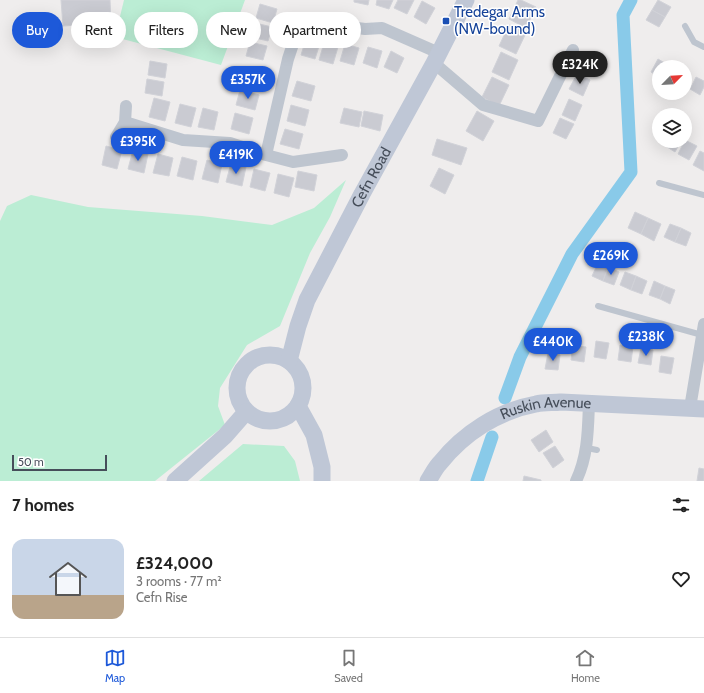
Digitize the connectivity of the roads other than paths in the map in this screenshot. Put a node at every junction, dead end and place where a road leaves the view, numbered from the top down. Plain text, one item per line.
1 (466, 0) edge
2 (685, 26) dead end
3 (704, 47) edge
4 (573, 50) dead end
5 (437, 58) junction
6 (126, 106) dead end
7 (124, 122) junction
8 (116, 137) dead end
9 (266, 155) junction
10 (342, 155) dead end
11 (660, 183) dead end
12 (704, 195) edge
13 (598, 306) dead end
14 (703, 330) edge
15 (289, 361) junction
16 (590, 403) junction
17 (298, 406) junction
18 (697, 408) edge
19 (246, 412) junction
20 (175, 481) edge
21 (322, 481) edge
22 (428, 481) edge
23 (576, 481) edge

1 - 5 main road, Cefn Road
2 - 3 lane
4 - 5 street
5 - 9 street
5 - 15 main road, Cefn Road
6 - 7 street
7 - 8 street
7 - 9 street
9 - 10 street
11 - 12 lane
13 - 14 lane
14 - 18 street, Ruskin Avenue
15 - 17 main road
15 - 19 main road
16 - 18 main road, Ruskin Avenue
16 - 22 main road, Ruskin Avenue
16 - 23 street
17 - 19 main road
17 - 21 main road
19 - 20 main road

